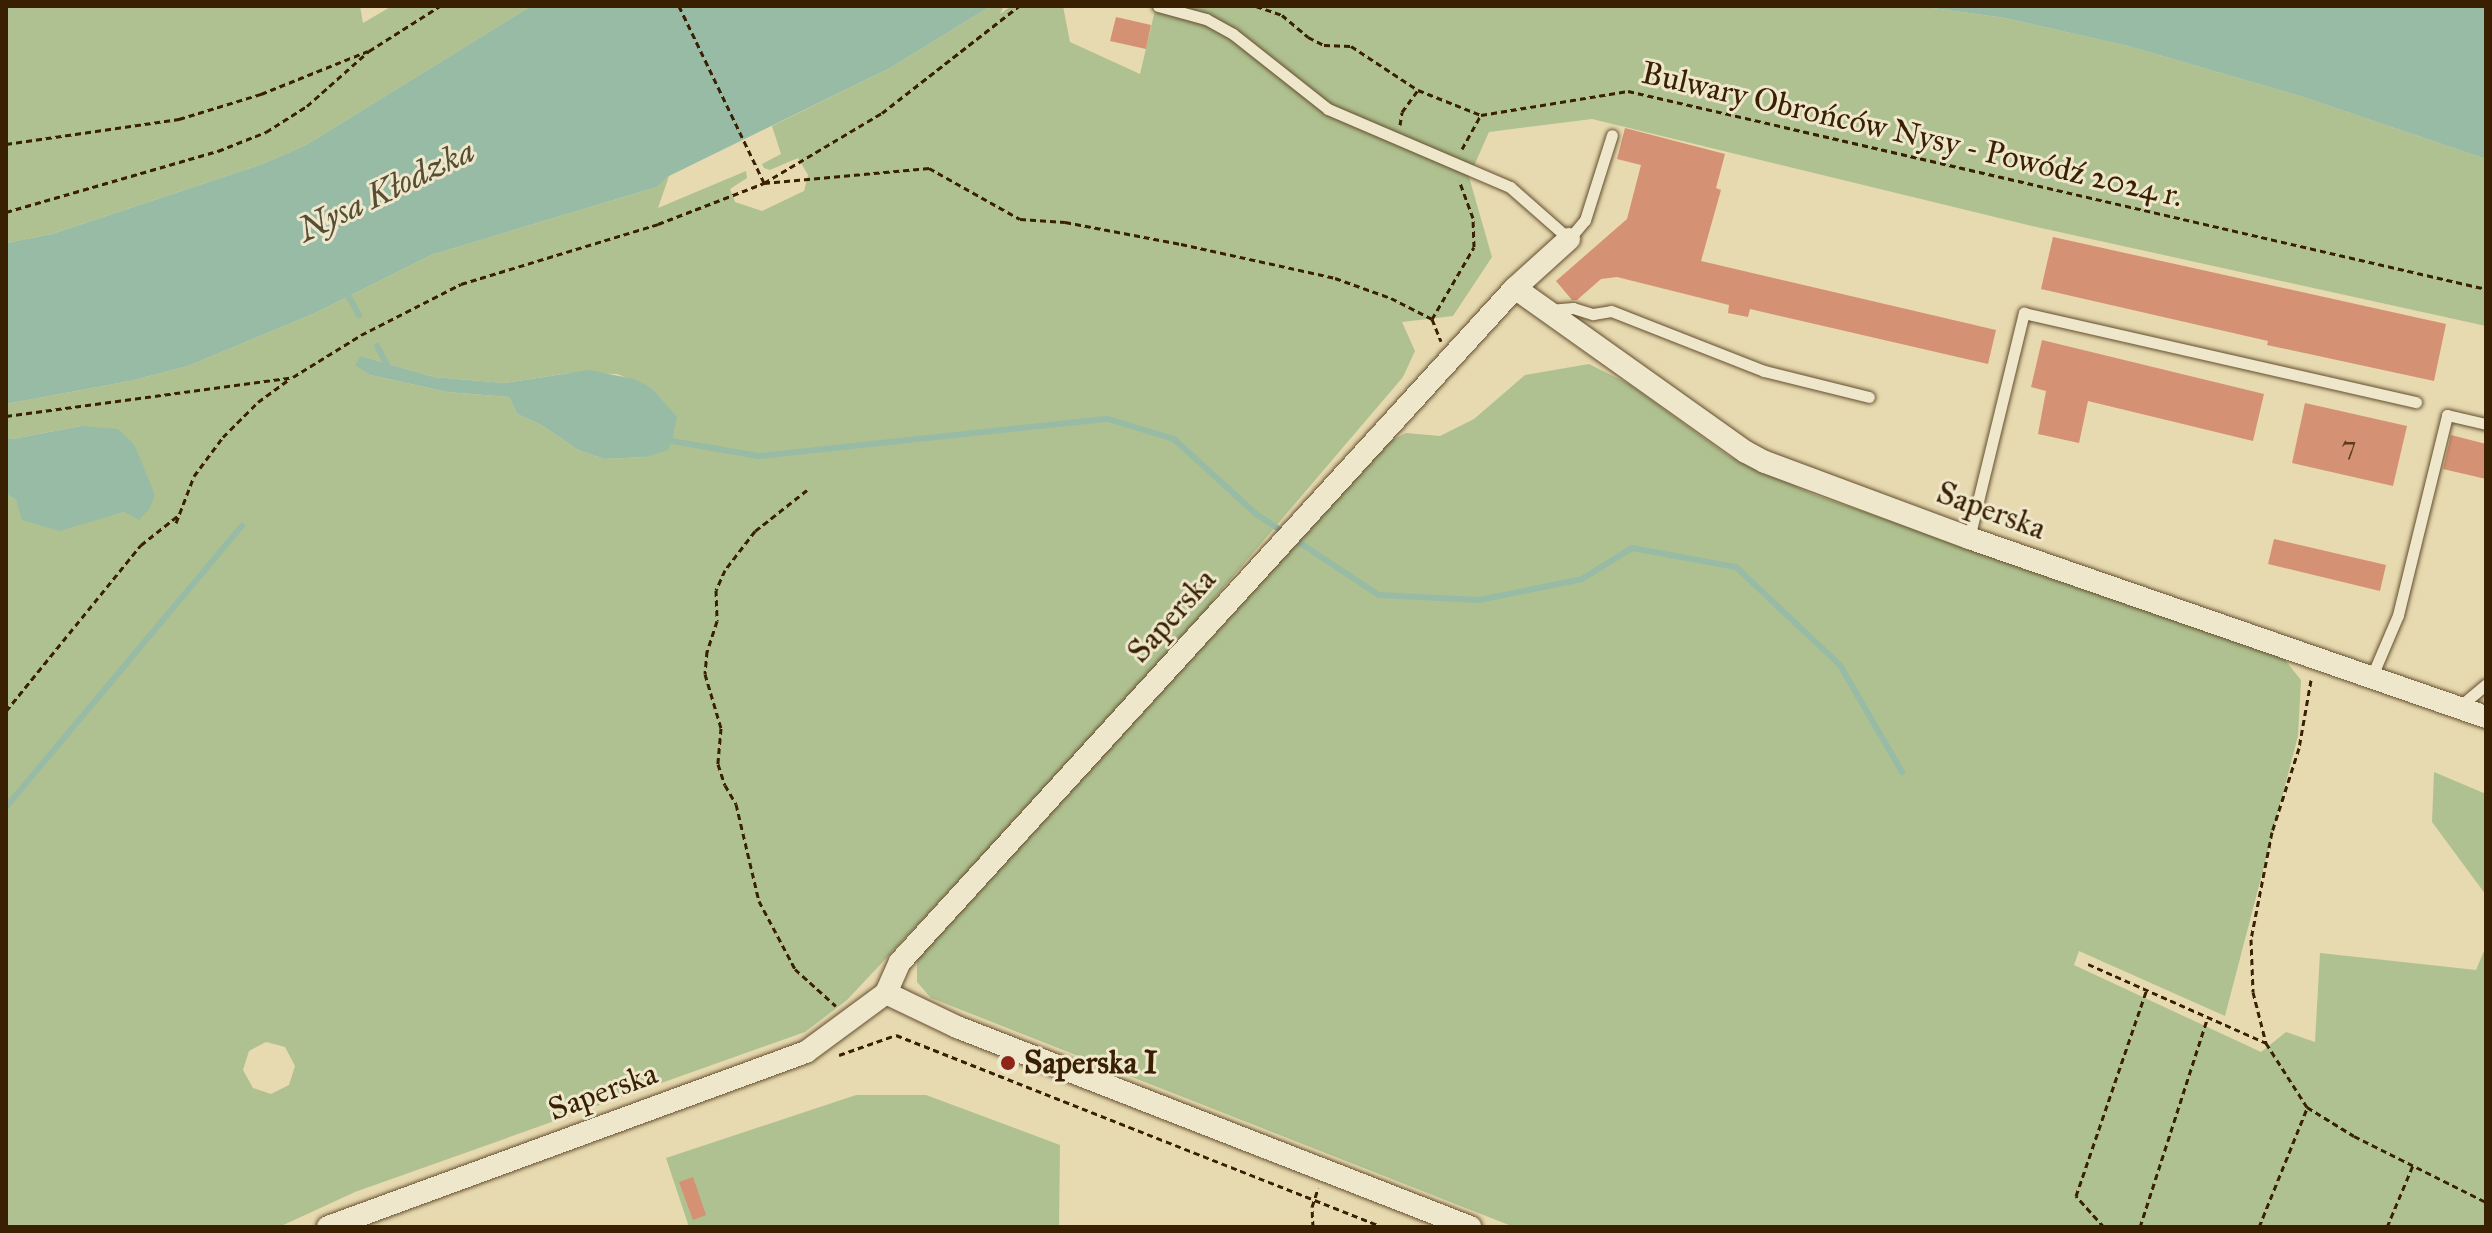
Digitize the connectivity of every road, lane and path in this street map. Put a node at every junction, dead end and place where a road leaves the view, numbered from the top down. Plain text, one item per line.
1 (440, 6) edge
2 (679, 6) edge
3 (1019, 6) edge
4 (1158, 6) edge
5 (1256, 6) edge
6 (369, 51) junction
7 (1418, 90) junction
8 (1481, 115) junction
9 (1612, 135) dead end
10 (1399, 138) junction
11 (6, 144) edge
12 (1458, 163) junction
13 (764, 183) junction
14 (6, 212) edge
15 (1569, 239) junction
16 (1515, 288) junction
17 (2486, 289) edge
18 (1546, 310) junction
19 (293, 377) junction
20 (1869, 397) dead end
21 (2416, 402) dead end
22 (6, 416) edge
23 (2486, 424) edge
24 (807, 490) dead end
25 (180, 514) junction
26 (176, 523) dead end
27 (1969, 538) junction
28 (2315, 656) junction
29 (2372, 676) junction
30 (2486, 684) edge
31 (2459, 707) junction
32 (6, 711) edge
33 (2486, 717) edge
34 (2088, 964) dead end
35 (2146, 991) junction
36 (886, 993) junction
37 (849, 1020) junction
38 (2207, 1020) junction
39 (2266, 1043) junction
40 (838, 1055) dead end
41 (2307, 1107) junction
42 (2413, 1165) junction
43 (1325, 1169) junction
44 (1314, 1200) junction
45 (2486, 1202) edge
46 (328, 1227) edge
47 (1313, 1227) edge
48 (1383, 1227) edge
49 (1470, 1227) edge
50 (2104, 1227) edge
51 (2140, 1227) edge
52 (2259, 1227) edge
53 (2387, 1227) edge

1 - 6 path
2 - 13 path
3 - 13 path
4 - 10 lane
5 - 7 path
6 - 11 path
6 - 14 path
7 - 8 path
7 - 10 path
8 - 12 path
8 - 17 path, Bulwary Obrońców Nysy - Powódź 2024 r.
9 - 15 lane
10 - 12 lane
12 - 13 path
12 - 15 lane
13 - 19 path
15 - 16 street, Saperska
16 - 18 street, Saperska
16 - 36 street, Saperska
18 - 20 lane
18 - 27 street, Saperska
19 - 22 path
19 - 25 path
21 - 27 lane
23 - 29 lane
24 - 37 path
25 - 26 path
25 - 32 path
27 - 28 street, Saperska
28 - 29 street, Saperska
28 - 39 path
29 - 31 street, Saperska
30 - 31 lane
31 - 33 street, Saperska
34 - 35 path
35 - 38 path
35 - 50 path
36 - 37 street, Saperska
36 - 43 street
37 - 46 street, Saperska
38 - 39 path
38 - 51 path
39 - 41 path
40 - 44 path
41 - 42 path
41 - 52 path
42 - 45 path
42 - 53 path
43 - 44 path
43 - 49 street
44 - 47 path
44 - 48 path

